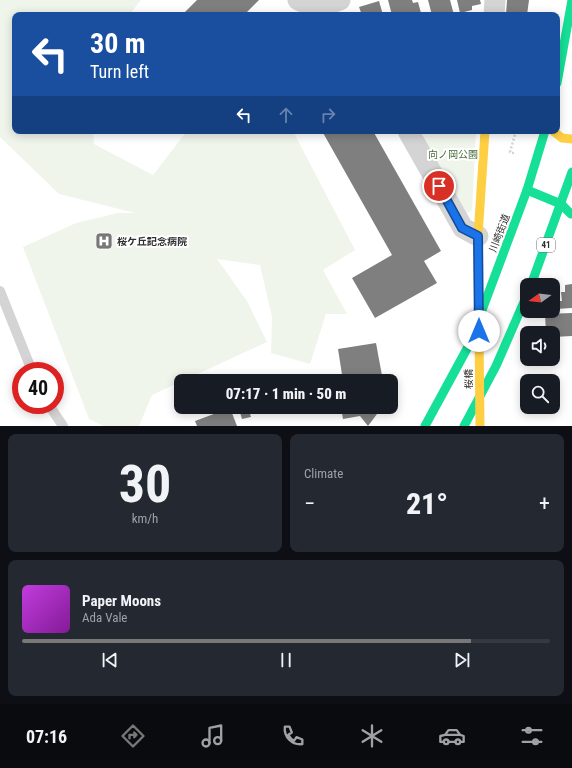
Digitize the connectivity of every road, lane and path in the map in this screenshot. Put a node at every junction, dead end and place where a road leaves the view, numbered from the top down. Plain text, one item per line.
1 (340, 0) edge
2 (495, 0) edge
3 (572, 0) edge
4 (313, 8) edge
5 (494, 12) edge
6 (560, 66) edge
7 (410, 134) edge
8 (485, 134) edge
9 (515, 134) edge
10 (544, 134) edge
11 (557, 134) edge
12 (572, 139) edge
13 (516, 154) dead end
14 (572, 172) edge
15 (527, 190) junction
16 (561, 204) junction
17 (572, 215) edge
18 (478, 236) junction
19 (534, 278) edge
20 (0, 291) edge
21 (520, 311) edge
22 (28, 362) edge
23 (55, 414) edge
24 (63, 426) edge
25 (425, 426) edge
26 (464, 426) edge
27 (480, 426) edge

1 - 4 street
2 - 5 street
3 - 6 main road
7 - 18 street
8 - 18 main road, 桜橋
9 - 13 path
10 - 15 main road, 川崎街道
11 - 12 main road
14 - 16 main road, 41
15 - 16 main road
15 - 25 main road, 川崎街道
16 - 17 main road
16 - 19 main road, 41
18 - 27 main road, 桜橋, bridge
20 - 22 lane
21 - 26 main road
23 - 24 lane

